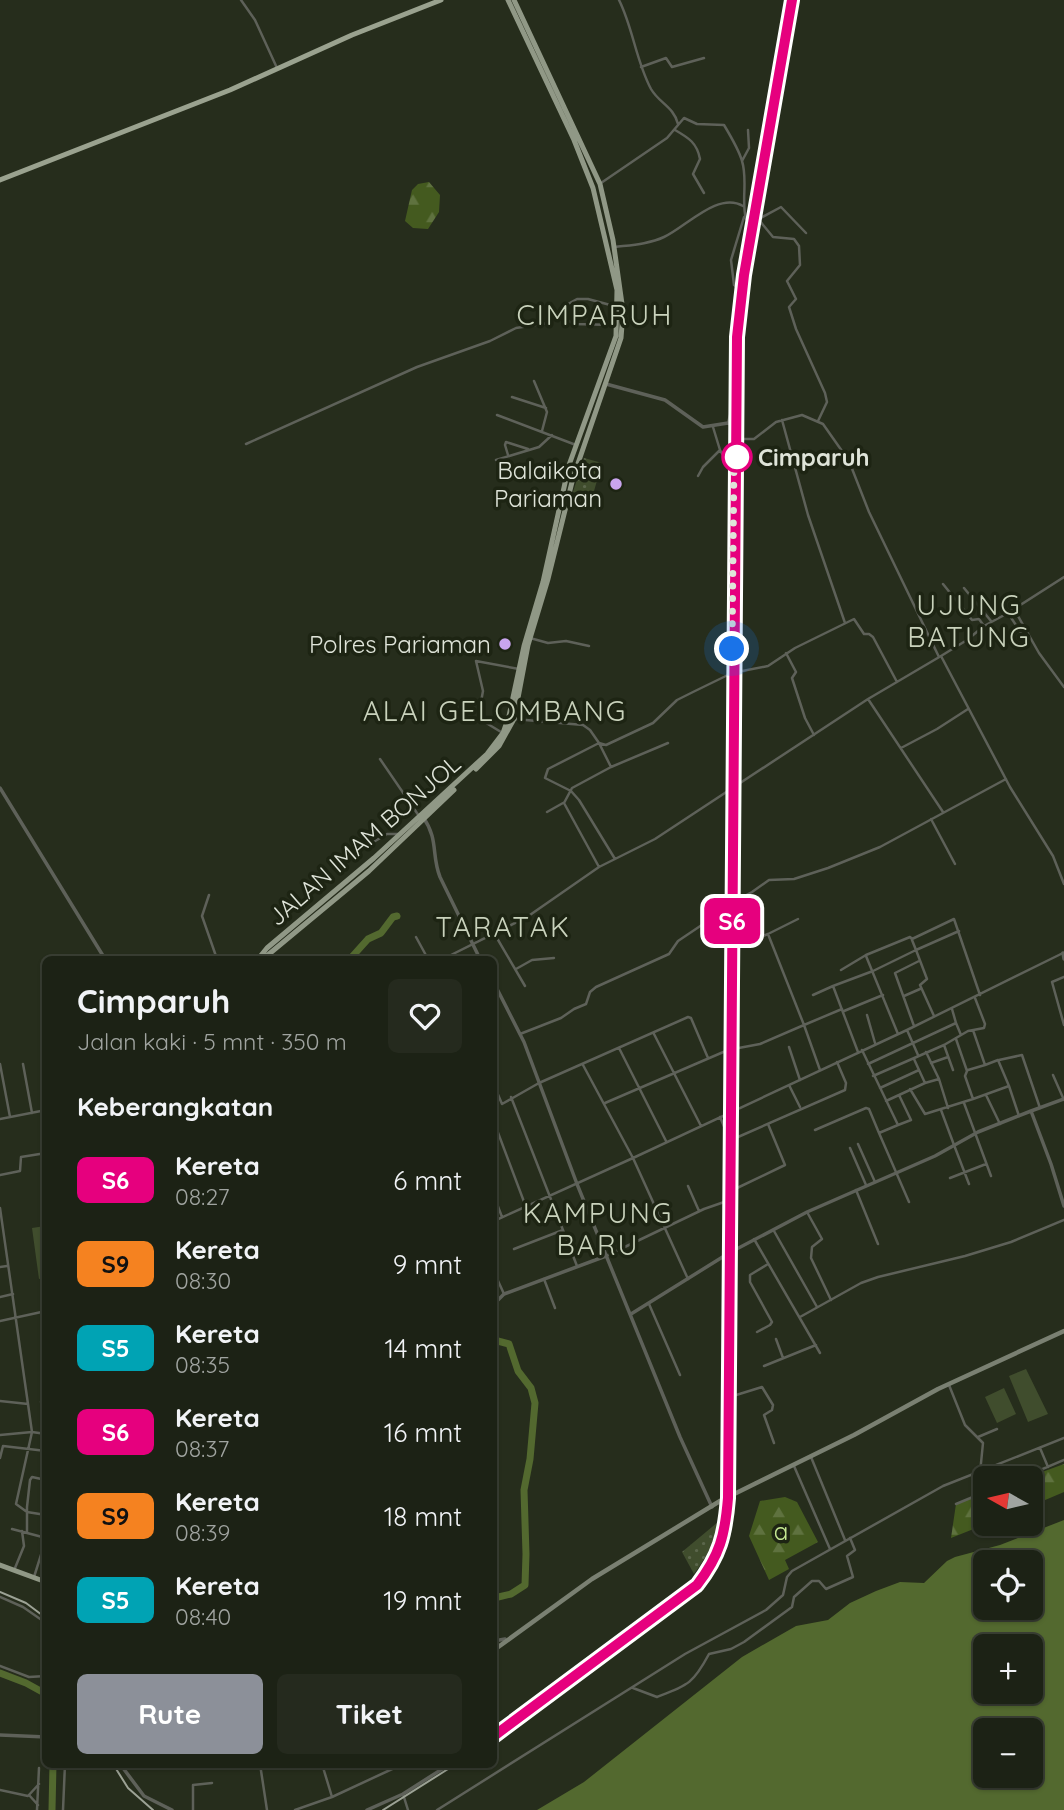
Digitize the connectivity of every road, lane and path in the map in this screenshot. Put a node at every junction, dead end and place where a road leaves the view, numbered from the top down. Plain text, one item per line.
1 (242, 0) edge
2 (441, 0) edge
3 (508, 0) edge
4 (514, 0) edge
5 (619, 0) edge
6 (780, 47) dead end
7 (536, 57) junction
8 (704, 58) dead end
9 (641, 66) junction
10 (278, 71) junction
11 (678, 125) junction
12 (675, 130) junction
13 (748, 130) dead end
14 (577, 139) junction
15 (742, 161) junction
16 (0, 180) edge
17 (600, 184) junction
18 (704, 193) dead end
19 (743, 206) junction
20 (745, 214) junction
21 (605, 219) junction
22 (757, 220) junction
23 (751, 221) junction
24 (806, 233) dead end
25 (614, 247) junction
26 (740, 289) junction
27 (618, 307) junction
28 (559, 315) junction
29 (617, 325) junction
30 (619, 337) junction
31 (534, 381) dead end
32 (606, 384) junction
33 (512, 397) dead end
34 (546, 408) junction
35 (593, 412) junction
36 (497, 415) dead end
37 (782, 420) junction
38 (818, 421) junction
39 (728, 423) junction
40 (713, 426) junction
41 (542, 431) junction
42 (734, 434) junction
43 (552, 435) junction
44 (246, 444) dead end
45 (576, 445) junction
46 (528, 449) junction
47 (720, 450) junction
48 (508, 456) junction
49 (496, 460) dead end
50 (569, 465) junction
51 (729, 466) dead end
52 (577, 467) junction
53 (566, 476) junction
54 (698, 477) dead end
55 (573, 478) junction
56 (556, 539) junction
57 (1064, 577) edge
58 (943, 584) dead end
59 (964, 588) dead end
60 (1014, 609) junction
61 (1009, 613) junction
62 (534, 618) junction
63 (991, 621) junction
64 (845, 623) junction
65 (984, 626) junction
66 (530, 638) junction
67 (1025, 639) dead end
68 (589, 646) dead end
69 (786, 653) junction
70 (940, 657) junction
71 (519, 668) junction
72 (732, 673) junction
73 (897, 682) junction
74 (1064, 687) edge
75 (515, 698) junction
76 (868, 699) junction
77 (969, 708) junction
78 (513, 719) junction
79 (503, 733) junction
80 (814, 735) junction
81 (599, 743) junction
82 (668, 743) dead end
83 (901, 748) junction
84 (380, 760) dead end
85 (475, 767) junction
86 (611, 767) junction
87 (1006, 779) junction
88 (732, 789) junction
89 (1, 791) edge
90 (571, 791) junction
91 (564, 803) junction
92 (547, 812) dead end
93 (943, 812) junction
94 (422, 816) junction
95 (931, 820) junction
96 (399, 835) junction
97 (360, 850) dead end
98 (615, 859) junction
99 (955, 864) dead end
100 (599, 867) junction
101 (367, 868) junction
102 (1064, 884) edge
103 (209, 895) dead end
104 (730, 906) junction
105 (798, 919) dead end
106 (959, 931) junction
107 (494, 933) junction
108 (768, 934) junction
109 (416, 937) dead end
110 (912, 939) junction
111 (473, 945) junction
112 (734, 947) junction
113 (916, 950) junction
114 (1063, 953) edge
115 (866, 955) junction
116 (103, 956) edge
117 (216, 956) edge
118 (262, 956) edge
119 (426, 956) edge
120 (449, 956) edge
121 (478, 956) edge
122 (554, 958) dead end
123 (1064, 959) edge
124 (920, 961) junction
125 (516, 969) junction
126 (841, 970) dead end
127 (873, 971) junction
128 (1064, 977) edge
129 (525, 986) dead end
130 (833, 986) junction
131 (922, 988) junction
132 (497, 989) edge
133 (813, 995) dead end
134 (883, 995) junction
135 (979, 995) junction
136 (904, 996) junction
137 (975, 997) junction
138 (951, 1008) junction
139 (843, 1009) junction
140 (1062, 1011) edge
141 (867, 1015) dead end
142 (934, 1016) junction
143 (956, 1023) junction
144 (804, 1025) junction
145 (1064, 1025) edge
146 (914, 1026) junction
147 (907, 1030) junction
148 (973, 1030) junction
149 (520, 1034) junction
150 (654, 1034) junction
151 (898, 1034) junction
152 (961, 1035) junction
153 (956, 1039) junction
154 (913, 1043) junction
155 (875, 1044) junction
156 (944, 1045) junction
157 (789, 1046) dead end
158 (620, 1048) junction
159 (728, 1050) junction
160 (735, 1050) junction
161 (860, 1051) junction
162 (926, 1052) junction
163 (918, 1055) junction
164 (914, 1057) junction
165 (948, 1057) junction
166 (708, 1058) junction
167 (998, 1060) junction
168 (837, 1062) junction
169 (931, 1063) junction
170 (0, 1064) edge
171 (23, 1064) dead end
172 (868, 1064) junction
173 (583, 1065) junction
174 (985, 1065) junction
175 (820, 1070) junction
176 (919, 1070) junction
177 (953, 1070) dead end
178 (967, 1071) junction
179 (674, 1072) junction
180 (873, 1076) junction
181 (1054, 1076) dead end
182 (939, 1079) junction
183 (800, 1080) junction
184 (539, 1083) junction
185 (925, 1083) junction
186 (789, 1085) junction
187 (1009, 1086) junction
188 (639, 1088) junction
189 (880, 1088) junction
190 (911, 1089) junction
191 (497, 1092) edge
192 (899, 1095) junction
193 (986, 1095) junction
194 (511, 1097) junction
195 (973, 1099) junction
196 (1064, 1100) edge
197 (886, 1101) junction
198 (605, 1103) junction
199 (964, 1103) junction
200 (800, 1108) junction
201 (948, 1108) junction
202 (1040, 1108) junction
203 (735, 1110) junction
204 (941, 1110) junction
205 (42, 1111) edge
206 (1031, 1111) junction
207 (32, 1113) junction
208 (728, 1113) junction
209 (1019, 1116) junction
210 (10, 1117) junction
211 (720, 1117) junction
212 (0, 1119) edge
213 (768, 1124) junction
214 (1000, 1124) junction
215 (898, 1125) junction
216 (701, 1126) junction
217 (497, 1130) edge
218 (815, 1130) dead end
219 (879, 1133) junction
220 (976, 1134) junction
221 (738, 1138) dead end
222 (666, 1141) junction
223 (858, 1144) dead end
224 (954, 1145) junction
225 (850, 1148) dead end
226 (42, 1154) edge
227 (633, 1158) junction
228 (986, 1164) junction
229 (897, 1172) junction
230 (964, 1172) junction
231 (0, 1175) edge
232 (991, 1176) dead end
233 (950, 1178) dead end
234 (875, 1182) junction
235 (577, 1184) junction
236 (969, 1184) dead end
237 (866, 1185) junction
238 (688, 1186) dead end
239 (735, 1189) dead end
240 (856, 1189) junction
241 (549, 1196) junction
242 (727, 1201) junction
243 (909, 1202) dead end
244 (497, 1204) edge
245 (1064, 1206) edge
246 (526, 1207) junction
247 (0, 1208) edge
248 (699, 1211) junction
249 (807, 1212) junction
250 (502, 1217) junction
251 (497, 1220) edge
252 (1064, 1220) edge
253 (1, 1226) edge
254 (664, 1229) junction
255 (564, 1230) junction
256 (773, 1230) junction
257 (754, 1239) junction
258 (878, 1244) dead end
259 (514, 1249) dead end
260 (726, 1255) junction
261 (606, 1256) junction
262 (600, 1258) junction
263 (609, 1264) junction
264 (768, 1264) junction
265 (7, 1266) junction
266 (577, 1266) junction
267 (0, 1267) edge
268 (497, 1279) edge
269 (544, 1279) junction
270 (688, 1279) junction
271 (13, 1294) junction
272 (504, 1294) junction
273 (0, 1297) edge
274 (831, 1300) junction
275 (497, 1301) edge
276 (649, 1303) junction
277 (817, 1307) junction
278 (555, 1308) dead end
279 (42, 1312) edge
280 (631, 1314) junction
281 (800, 1317) junction
282 (17, 1318) junction
283 (0, 1321) edge
284 (1064, 1331) edge
285 (757, 1332) dead end
286 (776, 1339) dead end
287 (816, 1345) junction
288 (820, 1353) dead end
289 (783, 1358) junction
290 (764, 1366) dead end
291 (680, 1375) dead end
292 (948, 1384) junction
293 (733, 1396) dead end
294 (0, 1401) edge
295 (28, 1404) junction
296 (997, 1429) dead end
297 (32, 1432) junction
298 (42, 1433) edge
299 (0, 1435) edge
300 (978, 1437) junction
301 (1064, 1438) edge
302 (774, 1443) dead end
303 (28, 1447) junction
304 (1040, 1448) junction
305 (42, 1450) edge
306 (811, 1457) junction
307 (0, 1458) edge
308 (726, 1461) dead end
309 (1064, 1461) edge
310 (794, 1466) junction
311 (981, 1466) edge
312 (995, 1466) edge
313 (1048, 1467) junction
314 (1043, 1469) edge
315 (973, 1475) edge
316 (42, 1479) edge
317 (973, 1497) edge
318 (723, 1500) junction
319 (956, 1504) dead end
320 (713, 1508) junction
321 (27, 1512) junction
322 (42, 1514) edge
323 (12, 1529) dead end
324 (22, 1531) junction
325 (27, 1533) junction
326 (42, 1537) edge
327 (850, 1537) junction
328 (845, 1540) junction
329 (830, 1549) junction
330 (42, 1551) edge
331 (0, 1565) edge
332 (15, 1570) junction
333 (34, 1577) junction
334 (42, 1580) edge
335 (0, 1597) edge
336 (42, 1620) edge
337 (505, 1639) junction
338 (497, 1640) edge
339 (497, 1647) edge
340 (0, 1666) edge
341 (42, 1676) edge
342 (633, 1688) junction
343 (497, 1730) edge
344 (0, 1735) edge
345 (42, 1737) edge
346 (39, 1768) dead end
347 (65, 1768) edge
348 (123, 1768) edge
349 (261, 1768) edge
350 (323, 1768) edge
351 (394, 1768) edge
352 (444, 1768) edge
353 (212, 1783) dead end
354 (39, 1784) junction
355 (0, 1790) edge
356 (402, 1794) junction
357 (29, 1795) junction
358 (332, 1797) junction
359 (38, 1805) junction
360 (37, 1810) edge
361 (64, 1810) edge
362 (172, 1810) edge
363 (193, 1810) edge
364 (267, 1810) edge
365 (295, 1810) edge
366 (367, 1810) edge
367 (408, 1810) edge
368 (437, 1810) edge

1 - 10 street
2 - 10 highway
3 - 7 main road
4 - 7 main road
5 - 9 street
6 - 23 street
7 - 14 main road
8 - 9 street
9 - 11 street
10 - 16 highway
11 - 12 street
11 - 15 street
12 - 17 street
12 - 18 street
13 - 15 street
14 - 17 main road
14 - 21 main road
15 - 19 street
17 - 21 main road
19 - 20 street
19 - 25 street
20 - 23 street
20 - 26 street
21 - 25 main road
21 - 27 main road
22 - 23 street
22 - 24 street
22 - 38 street
23 - 26 street
25 - 30 main road
26 - 39 street
27 - 28 street
27 - 29 main road
28 - 29 street
28 - 44 street
29 - 30 main road
30 - 32 main road
30 - 35 main road
31 - 34 street
32 - 35 main road
32 - 40 street
33 - 34 street
34 - 41 street
35 - 45 main road, JALAN IMAM BONJOL
35 - 52 main road, JALAN IMAM BONJOL
36 - 41 street
37 - 38 street
37 - 42 street
37 - 64 street
38 - 70 street
39 - 40 street
39 - 42 street
40 - 47 street
41 - 43 street
42 - 72 street
43 - 45 street
43 - 46 street
45 - 50 main road, JALAN IMAM BONJOL
46 - 48 street
46 - 48 street
47 - 51 street
47 - 54 street
48 - 49 street
50 - 52 main road
50 - 53 main road, JALAN IMAM BONJOL
52 - 55 main road, JALAN IMAM BONJOL
53 - 55 main road
53 - 56 main road, JALAN IMAM BONJOL
55 - 56 main road, JALAN IMAM BONJOL
56 - 62 main road, JALAN IMAM BONJOL
57 - 60 street
58 - 65 street
59 - 63 street
60 - 61 street
60 - 74 street
61 - 63 street
61 - 67 street
62 - 66 main road, JALAN IMAM BONJOL
62 - 71 main road, JALAN IMAM BONJOL
63 - 65 street
64 - 69 street
64 - 73 street
65 - 70 street
66 - 68 street
66 - 75 main road, JALAN IMAM BONJOL
69 - 72 street
69 - 80 street
70 - 73 street
70 - 77 street
71 - 75 main road, JALAN IMAM BONJOL
71 - 79 street
72 - 81 street
72 - 88 street
73 - 76 street
75 - 78 main road, JALAN IMAM BONJOL
75 - 79 main road, JALAN IMAM BONJOL
76 - 80 street
76 - 83 street
77 - 83 street
77 - 87 street
78 - 81 street
78 - 85 main road, JALAN IMAM BONJOL
79 - 85 main road, JALAN IMAM BONJOL
80 - 88 street
81 - 86 street
81 - 90 street
82 - 86 street
83 - 93 street
84 - 94 street
85 - 94 main road, JALAN IMAM BONJOL
86 - 90 street
87 - 93 street
87 - 102 street
88 - 98 street
88 - 104 street
89 - 116 street
90 - 91 street
90 - 98 street
91 - 92 street
91 - 100 street
93 - 95 street
94 - 96 main road, JALAN IMAM BONJOL
94 - 101 main road, JALAN IMAM BONJOL
94 - 111 street
95 - 99 street
95 - 112 street
96 - 97 street
96 - 101 main road, JALAN IMAM BONJOL
98 - 100 street
100 - 107 street
101 - 118 main road, JALAN IMAM BONJOL
103 - 117 street
104 - 149 street
104 - 159 street
105 - 108 street
106 - 110 street
106 - 113 street
106 - 135 street
107 - 111 street
107 - 125 street
108 - 112 street
108 - 144 street
109 - 119 street
110 - 113 street
110 - 115 street
111 - 120 street
111 - 121 street
112 - 160 street
113 - 124 street
113 - 127 street
114 - 123 street
114 - 135 street
115 - 126 street
115 - 127 street
122 - 125 street
124 - 131 street
124 - 136 street
125 - 129 street
127 - 130 street
127 - 134 street
128 - 140 street
130 - 133 street
130 - 139 street
131 - 136 street
131 - 142 street
132 - 149 street
134 - 139 street
134 - 151 street
135 - 137 street
136 - 146 street
137 - 138 street
137 - 148 street
138 - 142 street
138 - 143 street
139 - 144 street
139 - 161 street
140 - 145 street
141 - 155 street
142 - 146 street
143 - 152 street
143 - 154 street
144 - 160 street
144 - 175 street
146 - 147 street
147 - 151 street
147 - 154 street
148 - 152 street
148 - 174 street
149 - 184 street
150 - 158 street
150 - 166 street
150 - 179 street
151 - 155 street
152 - 153 street
153 - 156 street
153 - 178 street
154 - 163 street
154 - 172 street
155 - 161 street
156 - 162 street
156 - 165 street
157 - 183 street
158 - 173 street
158 - 188 street
159 - 160 street
159 - 166 street
159 - 208 street
160 - 203 street
161 - 168 street
161 - 172 street
162 - 163 street
162 - 169 street
163 - 164 street
164 - 176 street
164 - 180 street
165 - 169 street
165 - 177 street
166 - 179 street
167 - 174 street
167 - 187 street
167 - 202 street
168 - 175 street
168 - 200 street
169 - 182 street
170 - 210 street
171 - 207 street
172 - 180 street
173 - 184 street
173 - 198 street
174 - 178 street
175 - 183 street
176 - 185 street
176 - 189 street
178 - 195 street
179 - 188 street
179 - 216 street
180 - 189 street
181 - 196 street
182 - 185 street
182 - 201 street
183 - 186 street
184 - 194 street
184 - 235 street
185 - 190 street
186 - 200 street
186 - 203 street
187 - 193 street
187 - 209 street
188 - 198 street
188 - 222 street
189 - 197 street
190 - 192 street
190 - 204 street
191 - 194 street
192 - 197 street
192 - 215 street
193 - 195 street
193 - 214 street
194 - 241 street
195 - 199 street
196 - 202 street
197 - 215 street
198 - 227 street
199 - 201 street
199 - 220 street
200 - 213 street
201 - 204 street
202 - 206 street
203 - 208 street
204 - 224 street
205 - 207 street
206 - 209 street
206 - 245 street
207 - 210 street
208 - 211 street
209 - 214 street
210 - 212 street
211 - 216 street
211 - 242 street
213 - 221 street
213 - 239 street
214 - 220 street
215 - 219 street
216 - 222 street
217 - 246 street
218 - 219 street
219 - 229 street
220 - 224 street
220 - 228 street
222 - 227 street
223 - 234 street
224 - 229 street
224 - 230 street
225 - 237 street
226 - 231 street
227 - 235 street
227 - 254 street
228 - 230 street
228 - 232 street
229 - 234 street
229 - 243 street
230 - 233 street
230 - 236 street
234 - 237 street
235 - 241 street
235 - 261 street
237 - 240 street
238 - 248 street
240 - 249 street
240 - 258 street
241 - 246 street
241 - 255 street
242 - 248 street
242 - 260 street
244 - 250 street
246 - 250 street
247 - 253 street
248 - 254 street
249 - 256 street
249 - 274 street
250 - 251 street
252 - 274 street
253 - 265 street
254 - 261 street
254 - 270 street
255 - 259 street
255 - 266 street
256 - 257 street
256 - 277 street
257 - 260 street
257 - 264 street
260 - 270 street
261 - 262 street
261 - 263 street
262 - 263 street
262 - 266 street
263 - 280 street
264 - 281 street
264 - 285 street
265 - 267 street
265 - 271 street
266 - 269 street
268 - 272 street
269 - 272 street
269 - 278 street
270 - 276 street
271 - 273 street
271 - 282 street
272 - 275 street
274 - 277 street
276 - 280 street
276 - 291 street
277 - 281 street
279 - 282 street
280 - 320 street
281 - 287 street
282 - 283 street
282 - 295 street
284 - 292 main road
286 - 289 street
287 - 288 street
287 - 289 street
289 - 290 street
292 - 300 street
292 - 306 main road
293 - 302 street
294 - 295 street
295 - 297 street
296 - 300 street
297 - 298 street
297 - 299 street
297 - 303 street
300 - 311 street
301 - 304 street
303 - 305 street
303 - 307 street
303 - 321 street
304 - 312 street
304 - 313 street
306 - 310 main road
306 - 328 street
308 - 318 street
309 - 313 street
310 - 318 main road
310 - 329 street
313 - 314 street
315 - 327 street
316 - 321 street
317 - 319 street
318 - 320 main road
318 - 343 street
320 - 337 main road
321 - 322 street
321 - 325 street
323 - 324 street
324 - 325 street
324 - 332 street
325 - 326 street
327 - 328 street
327 - 342 street
328 - 329 street
329 - 342 street
330 - 333 street
331 - 332 main road
332 - 333 main road
333 - 334 main road
335 - 336 street
337 - 338 street
337 - 339 main road
340 - 341 street
342 - 368 street
344 - 345 street
346 - 354 street
347 - 361 street
348 - 362 street
349 - 364 street
350 - 358 street
351 - 358 street
352 - 356 street
353 - 363 street
354 - 357 street
354 - 359 street
355 - 357 street
356 - 366 street
356 - 367 street
357 - 359 street
358 - 365 street
359 - 360 street

